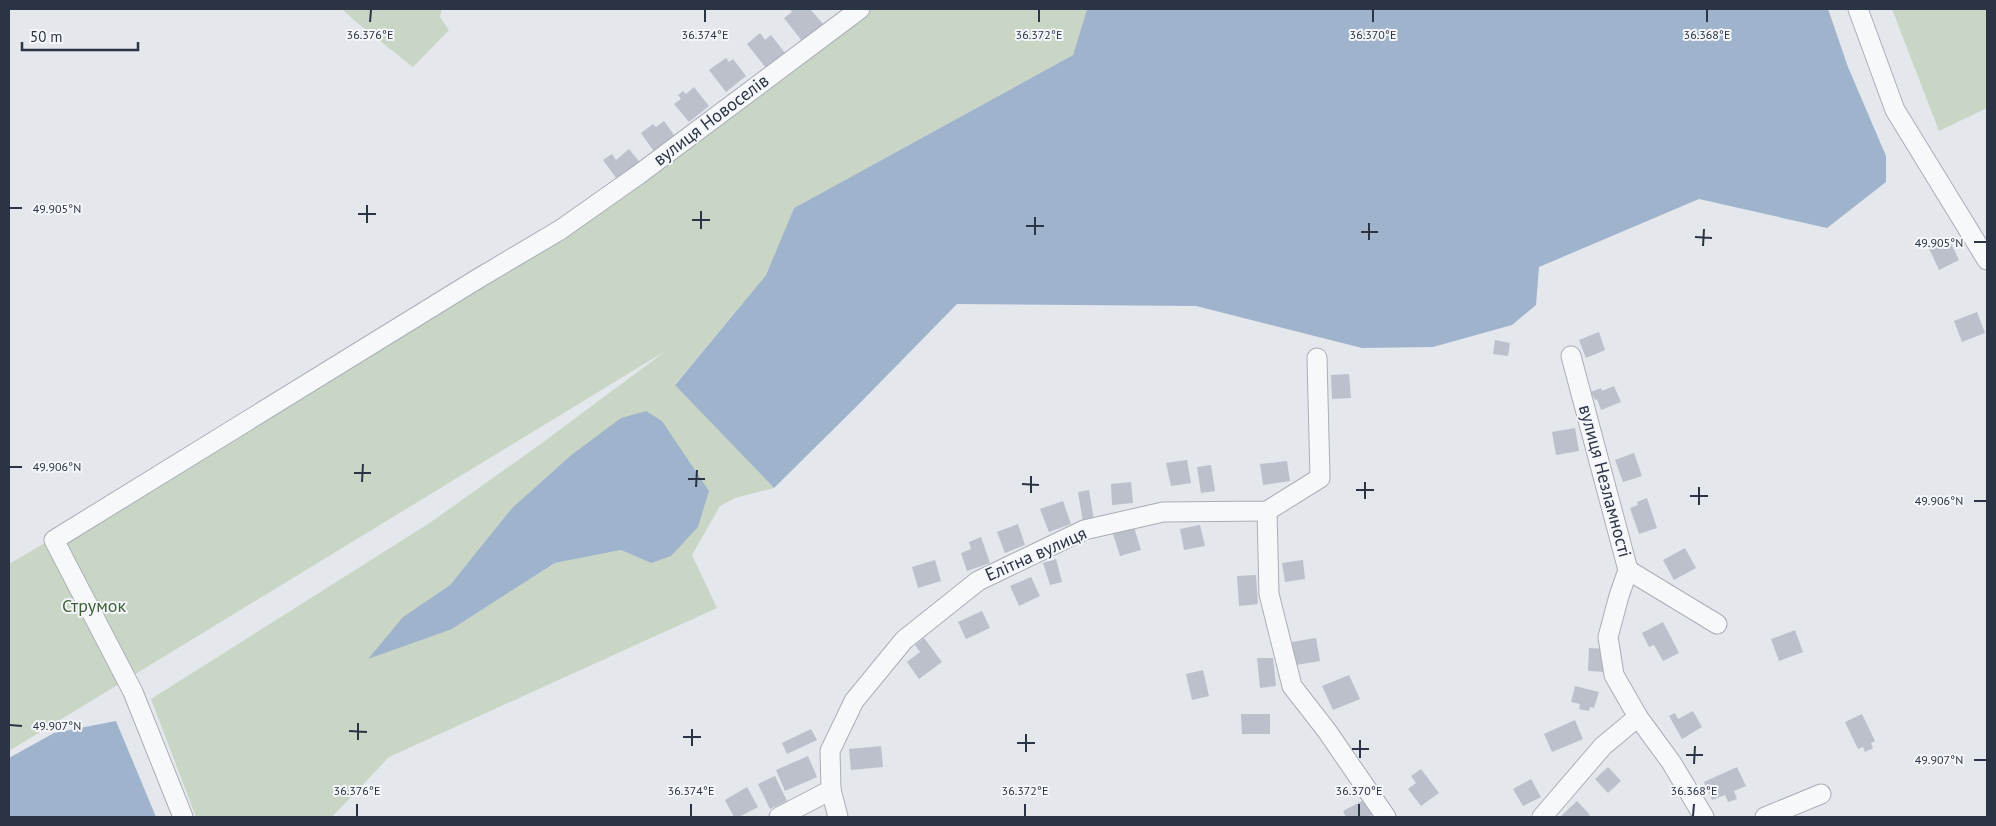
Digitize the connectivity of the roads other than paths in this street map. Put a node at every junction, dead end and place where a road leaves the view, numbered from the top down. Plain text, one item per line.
1 (860, 9) edge
2 (1858, 9) edge
3 (1987, 260) edge
4 (1571, 356) dead end
5 (1317, 358) dead end
6 (1267, 511) junction
7 (1628, 570) junction
8 (1717, 624) dead end
9 (1638, 717) junction
10 (831, 790) junction
11 (1821, 794) dead end
12 (183, 817) edge
13 (779, 817) edge
14 (838, 817) edge
15 (1386, 817) edge
16 (1542, 817) edge
17 (1704, 817) edge
18 (1765, 817) edge

1 - 12 street, вулиця Новоселів
2 - 3 street
4 - 7 street, вулиця Незламності
5 - 6 street
6 - 10 street, Елітна вулиця
6 - 15 street
7 - 8 street
7 - 9 street, вулиця Незламності
9 - 16 street
9 - 17 street, вулиця Незламності
10 - 13 street
10 - 14 street, Елітна вулиця
11 - 18 street

